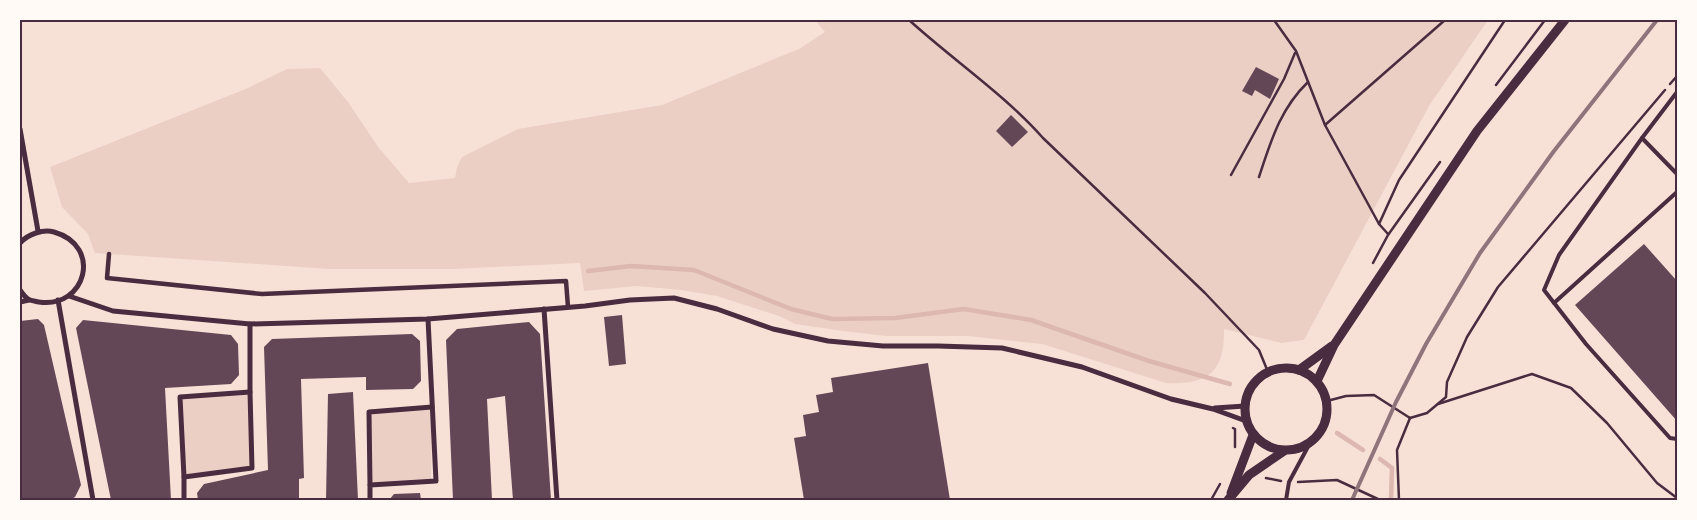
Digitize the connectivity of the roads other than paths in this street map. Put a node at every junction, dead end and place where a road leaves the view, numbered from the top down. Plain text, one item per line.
1 (1565, 20) edge
2 (1677, 92) edge
3 (20, 128) edge
4 (1642, 138) junction
5 (1677, 174) edge
6 (1677, 192) edge
7 (38, 231) junction
8 (20, 242) edge
9 (108, 254) dead end
10 (20, 290) edge
11 (70, 296) junction
12 (29, 300) junction
13 (58, 300) junction
14 (20, 302) edge
15 (1554, 303) junction
16 (568, 307) junction
17 (544, 309) junction
18 (428, 319) junction
19 (250, 324) junction
20 (1334, 345) junction
21 (1299, 370) junction
22 (1317, 380) junction
23 (250, 392) junction
24 (1245, 406) junction
25 (432, 407) junction
26 (1213, 409) junction
27 (1246, 421) junction
28 (1253, 435) junction
29 (1677, 439) edge
30 (1310, 443) junction
31 (1284, 451) junction
32 (184, 477) junction
33 (370, 485) junction
34 (93, 500) edge
35 (184, 500) edge
36 (370, 500) edge
37 (557, 500) edge
38 (1228, 500) edge
39 (1286, 500) edge

1 - 20 street
2 - 4 lane
3 - 7 street
4 - 5 lane
4 - 15 lane
6 - 15 lane
7 - 8 street
7 - 11 street
9 - 16 street
10 - 12 street
11 - 13 street
11 - 19 street
12 - 13 street
12 - 14 street
13 - 34 street
15 - 29 lane
16 - 17 street
16 - 26 street
17 - 18 street
17 - 37 street
18 - 19 street
18 - 25 street
19 - 23 street
20 - 21 street
20 - 22 street
21 - 22 street
21 - 24 street
22 - 30 street
23 - 32 street
23 - 32 street
24 - 26 street
24 - 27 street
25 - 33 street
25 - 33 street
26 - 27 street
27 - 28 street
28 - 31 street
28 - 38 street
30 - 31 street
30 - 39 lane
31 - 38 street
32 - 35 street
33 - 36 street

